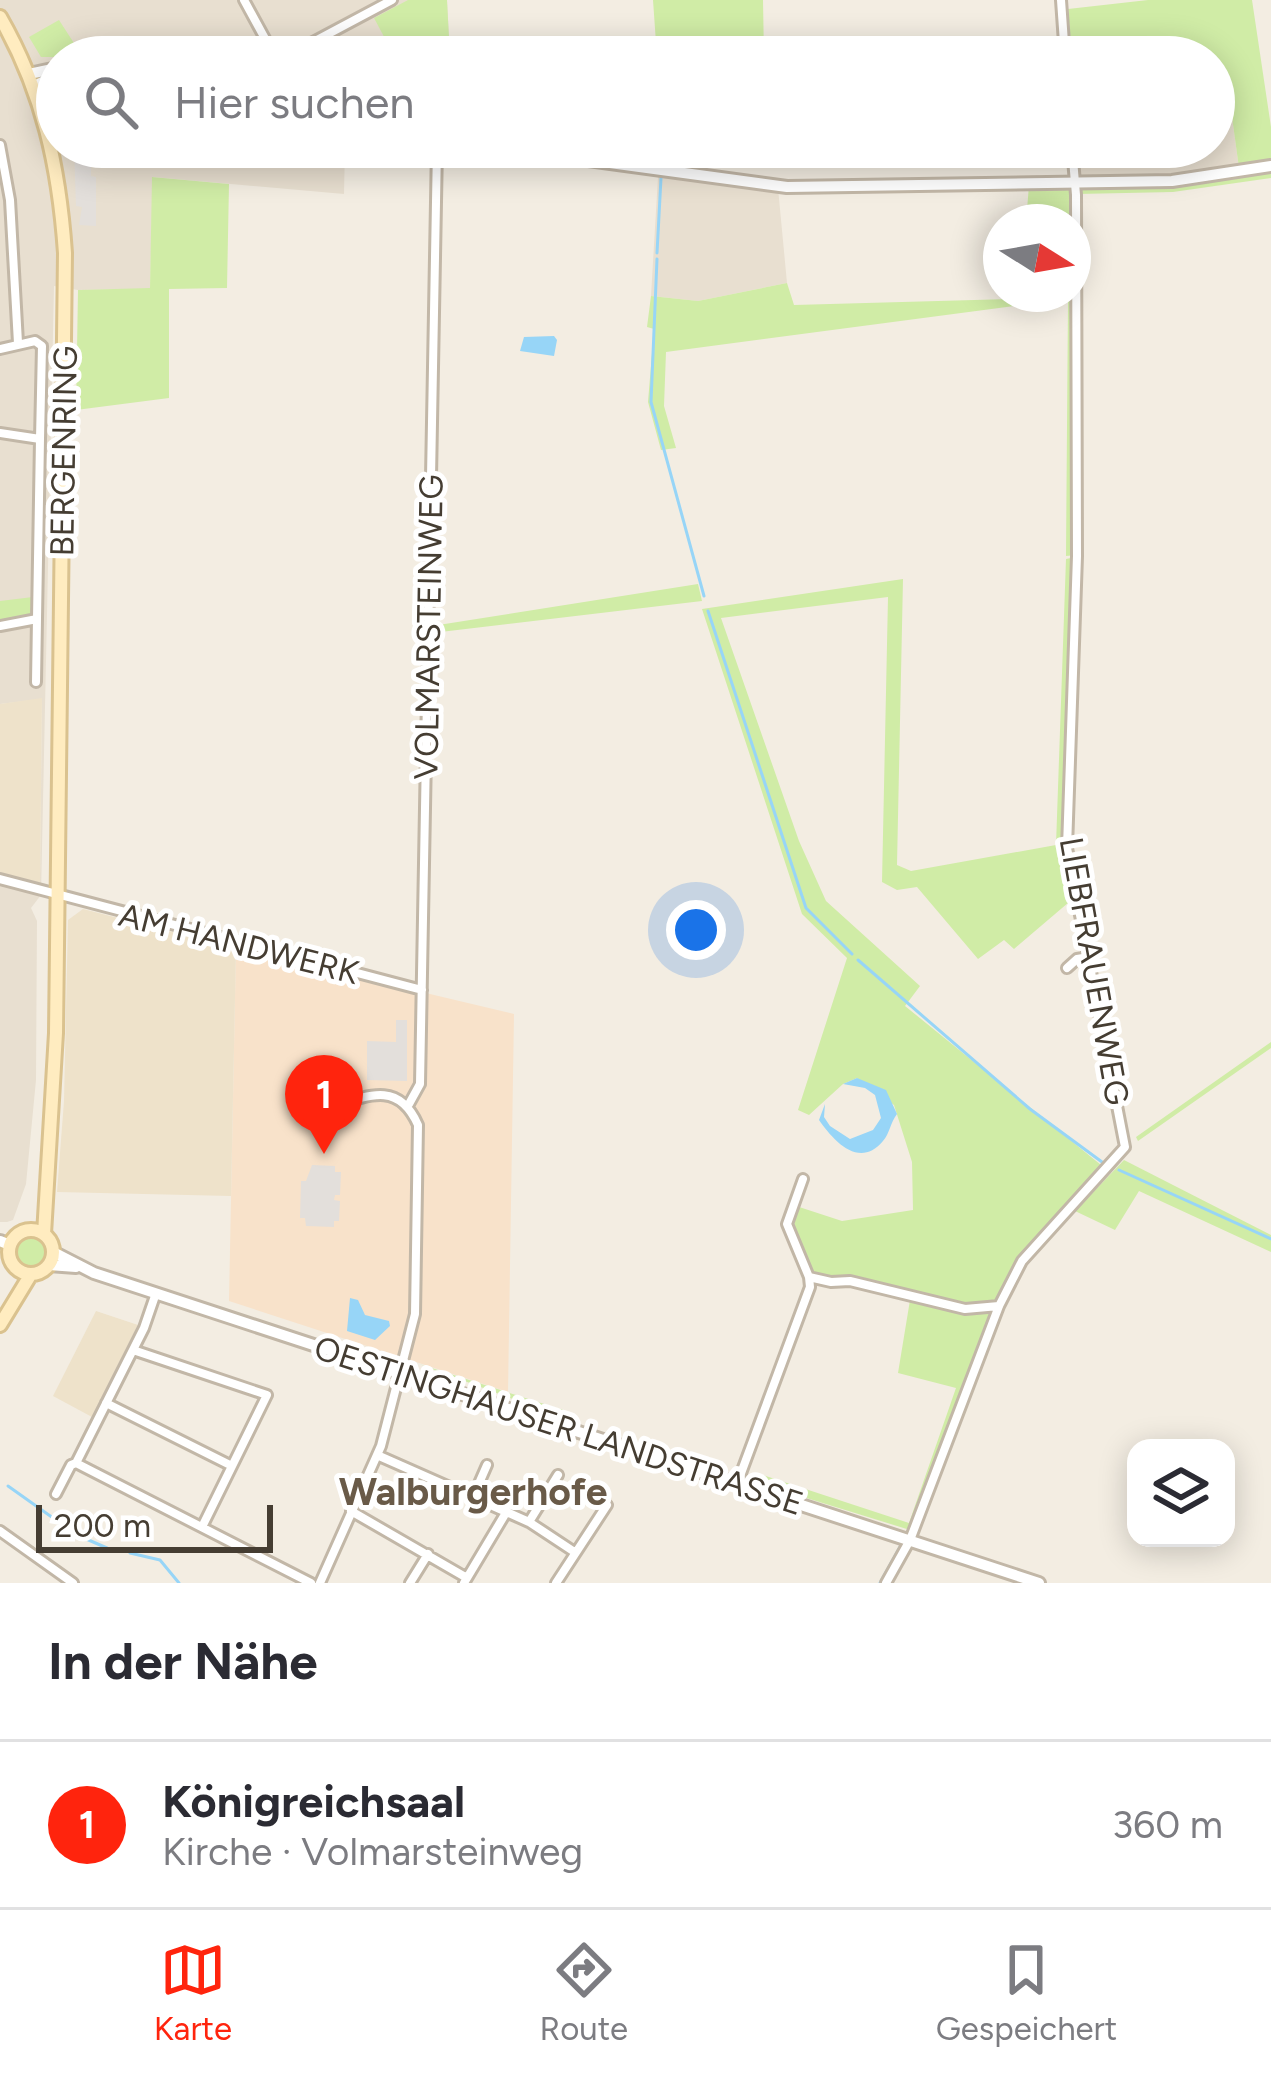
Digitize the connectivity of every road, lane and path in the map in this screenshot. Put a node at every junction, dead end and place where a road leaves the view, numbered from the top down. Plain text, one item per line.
1 (244, 0) edge
2 (392, 0) edge
3 (1060, 0) edge
4 (0, 17) edge
5 (263, 36) edge
6 (324, 36) edge
7 (1063, 36) edge
8 (36, 78) edge
9 (31, 80) junction
10 (36, 96) edge
11 (0, 146) edge
12 (1271, 166) edge
13 (56, 168) edge
14 (436, 168) edge
15 (646, 168) edge
16 (1074, 168) edge
17 (1075, 182) junction
18 (16, 269) junction
19 (0, 272) edge
20 (18, 344) junction
21 (0, 349) edge
22 (0, 434) edge
23 (40, 439) junction
24 (37, 620) junction
25 (0, 626) edge
26 (36, 682) dead end
27 (0, 879) edge
28 (57, 896) junction
29 (1089, 957) junction
30 (1067, 968) dead end
31 (422, 990) junction
32 (409, 1104) junction
33 (336, 1106) dead end
34 (803, 1179) dead end
35 (36, 1232) junction
36 (5, 1243) edge
37 (51, 1258) junction
38 (24, 1272) junction
39 (809, 1277) junction
40 (156, 1292) junction
41 (999, 1306) junction
42 (0, 1325) edge
43 (133, 1350) junction
44 (401, 1371) junction
45 (106, 1403) junction
46 (376, 1454) junction
47 (76, 1463) junction
48 (487, 1465) dead end
49 (232, 1466) junction
50 (557, 1474) dead end
51 (737, 1484) junction
52 (56, 1494) dead end
53 (473, 1497) junction
54 (607, 1505) dead end
55 (351, 1511) junction
56 (507, 1511) junction
57 (529, 1522) junction
58 (202, 1527) junction
59 (0, 1531) edge
60 (910, 1540) junction
61 (573, 1551) junction
62 (428, 1554) junction
63 (466, 1581) edge
64 (73, 1583) edge
65 (315, 1583) edge
66 (410, 1583) edge
67 (556, 1583) edge
68 (886, 1583) edge
69 (1039, 1583) edge

1 - 5 street
2 - 6 street
3 - 7 street
4 - 9 main road, BERGENRING
8 - 9 street
9 - 10 main road, BERGENRING
11 - 18 street
12 - 17 street
13 - 28 main road, BERGENRING
14 - 31 street, VOLMARSTEINWEG
15 - 17 street
16 - 17 street, LIEBFRAUENWEG
17 - 29 street, LIEBFRAUENWEG
18 - 19 street
18 - 20 street
20 - 21 street
20 - 23 street
22 - 23 street
23 - 24 street
24 - 25 street
24 - 26 street
27 - 28 street, AM HANDWERK
28 - 31 street, AM HANDWERK
28 - 35 main road, BERGENRING
29 - 30 street
29 - 41 street, LIEBFRAUENWEG
31 - 32 street, VOLMARSTEINWEG
32 - 33 street
32 - 44 street, VOLMARSTEINWEG
34 - 39 street
35 - 36 main road
35 - 37 main road
36 - 38 main road
37 - 38 main road
37 - 40 street, OESTINGHAUSER LANDSTRASSE
38 - 42 main road
39 - 41 street
39 - 51 street
40 - 43 street
40 - 44 street, OESTINGHAUSER LANDSTRASSE
41 - 60 street, LIEBFRAUENWEG
43 - 45 street
43 - 49 street
44 - 46 street, VOLMARSTEINWEG
44 - 51 street, OESTINGHAUSER LANDSTRASSE
45 - 47 street
45 - 49 street
46 - 53 street
46 - 55 street, VOLMARSTEINWEG
47 - 52 street
47 - 58 street
48 - 53 street
49 - 58 street
50 - 57 street
51 - 60 street, OESTINGHAUSER LANDSTRASSE
53 - 56 street
54 - 61 street
55 - 62 street
55 - 65 street, VOLMARSTEINWEG
56 - 57 street
56 - 63 street
57 - 61 street
58 - 65 street
59 - 64 street
60 - 68 street, LIEBFRAUENWEG
60 - 69 street, OESTINGHAUSER LANDSTRASSE
61 - 67 street
62 - 63 street
62 - 66 street

